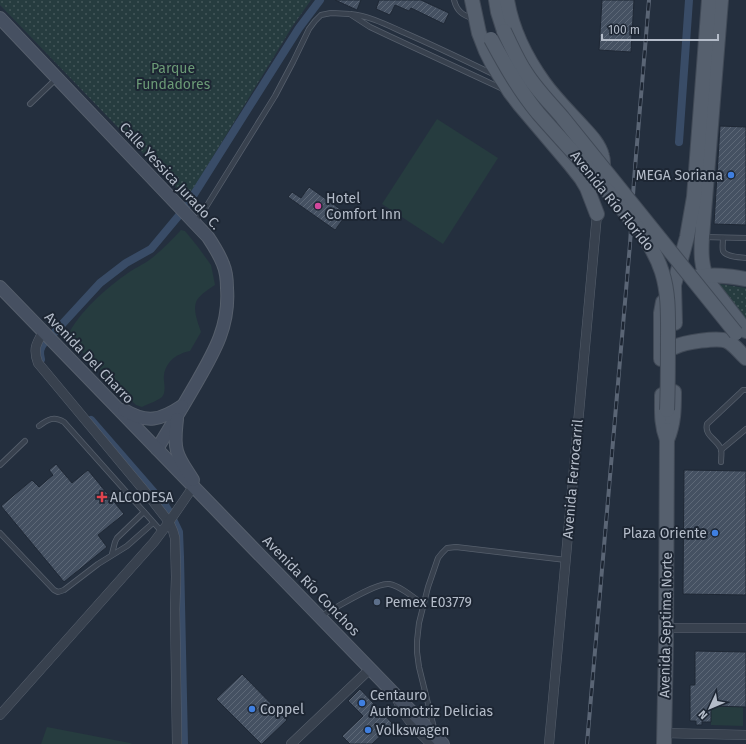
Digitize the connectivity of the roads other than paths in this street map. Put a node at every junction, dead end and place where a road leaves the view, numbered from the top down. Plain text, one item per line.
1 (454, 0) edge
2 (472, 0) edge
3 (480, 0) edge
4 (496, 0) edge
5 (507, 0) edge
6 (709, 0) edge
7 (721, 0) edge
8 (350, 14) junction
9 (0, 18) edge
10 (476, 20) junction
11 (393, 28) junction
12 (389, 36) junction
13 (428, 43) junction
14 (424, 53) junction
15 (462, 60) junction
16 (458, 69) junction
17 (500, 77) junction
18 (57, 78) junction
19 (510, 92) junction
20 (30, 104) dead end
21 (591, 137) junction
22 (570, 164) junction
23 (597, 214) junction
24 (187, 215) junction
25 (702, 237) junction
26 (723, 238) junction
27 (746, 238) edge
28 (746, 258) edge
29 (705, 276) junction
30 (746, 279) edge
31 (674, 284) junction
32 (0, 287) edge
33 (43, 332) junction
34 (741, 332) edge
35 (746, 345) edge
36 (675, 347) junction
37 (746, 358) edge
38 (746, 390) edge
39 (114, 404) junction
40 (184, 405) junction
41 (667, 410) joint
42 (177, 416) junction
43 (39, 426) dead end
44 (746, 429) edge
45 (667, 440) junction
46 (25, 441) dead end
47 (157, 450) junction
48 (721, 450) junction
49 (721, 462) dead end
50 (0, 465) edge
51 (197, 491) junction
52 (144, 512) junction
53 (171, 519) junction
54 (153, 523) junction
55 (162, 532) junction
56 (0, 533) edge
57 (112, 554) junction
58 (566, 560) junction
59 (424, 605) junction
60 (320, 617) junction
61 (666, 628) junction
62 (746, 628) edge
63 (370, 669) junction
64 (0, 715) edge
65 (746, 735) edge
66 (664, 739) edge
67 (437, 742) edge
68 (177, 744) edge
69 (291, 744) edge
70 (549, 744) edge

1 - 10 lane
2 - 10 main road
3 - 41 main road, Avenida Río Florido, bridge
4 - 34 main road, Avenida Río Florido, bridge
5 - 21 main road
6 - 31 main road
7 - 25 main road
8 - 11 lane
8 - 12 lane
8 - 24 lane
9 - 18 main road, Calle Yessica Jurado C.
10 - 17 main road
11 - 12 lane
11 - 13 lane
12 - 14 lane
13 - 14 lane
13 - 15 lane
14 - 16 lane
15 - 16 lane
15 - 17 lane
16 - 19 lane
17 - 19 main road
18 - 20 lane
18 - 24 main road, Calle Yessica Jurado C.
19 - 22 main road
21 - 22 main road
21 - 23 main road
22 - 23 main road
23 - 58 street, Avenida Ferrocarril
24 - 40 main road, Calle Yessica Jurado C.
25 - 26 lane
25 - 29 main road
26 - 27 lane
26 - 28 lane
29 - 30 main road
29 - 31 main road
29 - 34 main road
31 - 36 main road
31 - 45 main road
32 - 33 main road, Avenida Del Charro
33 - 39 main road, Avenida Del Charro
33 - 53 street
34 - 35 main road
36 - 37 main road
36 - 45 main road
38 - 48 lane
39 - 40 main road
39 - 47 main road, Avenida Del Charro
40 - 42 main road, Calle Yessica Jurado C.
41 - 45 main road, Avenida Septima Norte
42 - 47 main road, Calle Yessica Jurado C.
42 - 51 main road
43 - 52 lane
44 - 48 lane
45 - 61 main road, Avenida Septima Norte
46 - 50 lane
47 - 51 main road, Avenida Río Conchos
48 - 49 lane
51 - 53 street
51 - 60 main road, Avenida Río Conchos
52 - 54 lane
52 - 57 lane
53 - 55 street
53 - 68 street
54 - 55 lane
54 - 57 lane
55 - 64 street
56 - 57 lane
58 - 59 lane
58 - 70 street, Avenida Ferrocarril
59 - 60 lane
59 - 67 lane
60 - 63 main road, Avenida Río Conchos
61 - 62 street
61 - 66 main road, Avenida Septima Norte
63 - 67 main road, Avenida Río Conchos
63 - 69 street
65 - 66 street

